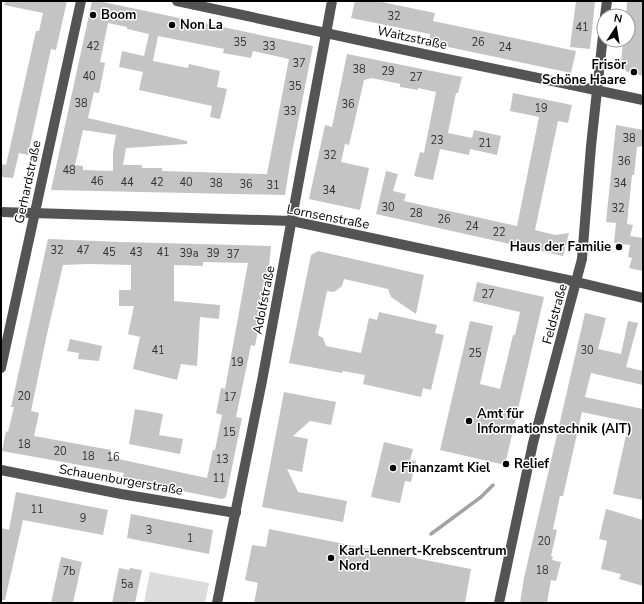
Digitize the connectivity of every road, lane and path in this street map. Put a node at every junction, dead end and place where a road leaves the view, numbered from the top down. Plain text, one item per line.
1 (81, 1) edge
2 (177, 1) edge
3 (332, 1) edge
4 (327, 33) junction
5 (601, 48) edge
6 (596, 90) junction
7 (643, 100) edge
8 (1, 212) edge
9 (34, 213) junction
10 (292, 222) junction
11 (577, 282) junction
12 (643, 298) edge
13 (1, 368) edge
14 (1, 470) edge
15 (236, 513) junction
16 (217, 603) edge
17 (499, 603) edge

1 - 9 street, Gerhardstraße
2 - 4 street, Waitzstraße
3 - 4 street, Adolfstraße
4 - 6 street, Waitzstraße
4 - 10 street, Adolfstraße
5 - 6 street, Feldstraße
6 - 7 street, Waitzstraße
6 - 11 street, Feldstraße
8 - 9 street, Lornsenstraße
9 - 10 street, Lornsenstraße
9 - 13 street, Gerhardstraße
10 - 11 street, Lornsenstraße
10 - 15 street, Adolfstraße
11 - 12 street, Lornsenstraße
11 - 17 street, Feldstraße
14 - 15 street, Schauenburgerstraße
15 - 16 street, Adolfstraße

